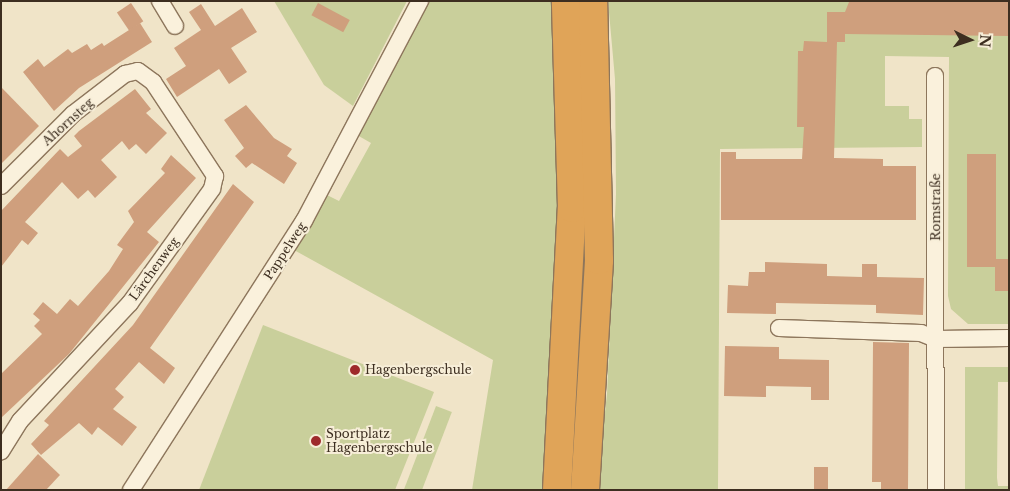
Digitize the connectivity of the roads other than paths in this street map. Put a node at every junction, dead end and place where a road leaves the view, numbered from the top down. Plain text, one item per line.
1 (160, 1) edge
2 (420, 1) edge
3 (566, 1) edge
4 (593, 1) edge
5 (175, 26) dead end
6 (143, 72) joint
7 (935, 76) dead end
8 (1, 186) edge
9 (779, 328) dead end
10 (1009, 338) edge
11 (936, 339) junction
12 (1, 452) edge
13 (131, 490) edge
14 (557, 490) edge
15 (585, 490) edge
16 (936, 490) edge

1 - 5 street
2 - 13 street, Pappelweg
3 - 14 highway
4 - 15 highway
6 - 8 street, Ahornsteg
6 - 12 street, Lärchenweg
7 - 11 street, Romstraße
9 - 11 street
10 - 11 street
11 - 16 street, Romstraße

